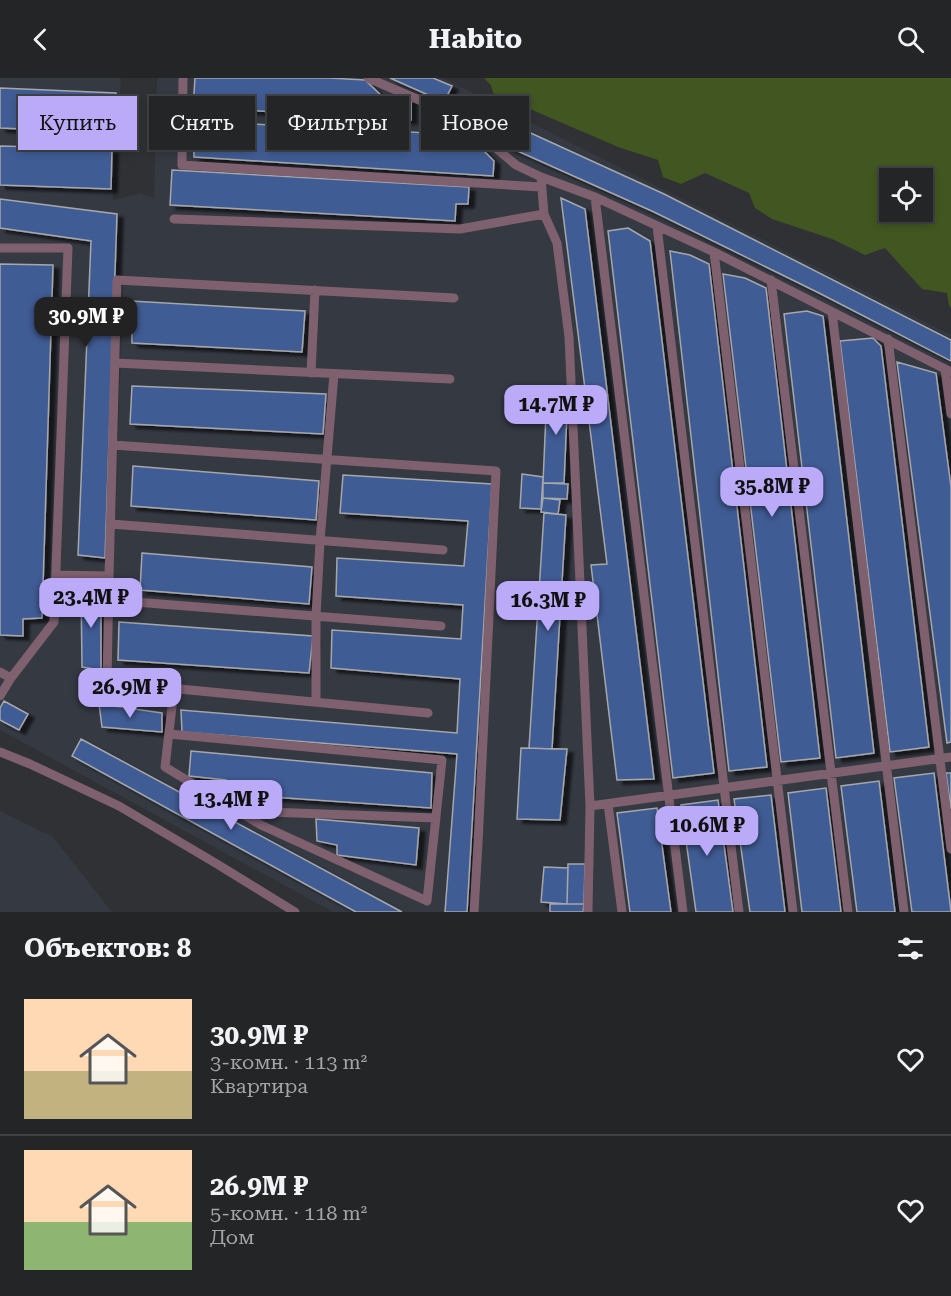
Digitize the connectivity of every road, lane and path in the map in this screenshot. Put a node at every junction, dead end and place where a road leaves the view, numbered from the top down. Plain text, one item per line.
1 (183, 78) edge
2 (368, 78) edge
3 (541, 182) junction
4 (595, 197) junction
5 (544, 214) junction
6 (174, 219) dead end
7 (657, 226) junction
8 (0, 248) edge
9 (714, 252) junction
10 (771, 280) junction
11 (315, 290) junction
12 (454, 298) dead end
13 (832, 312) junction
14 (888, 339) junction
15 (115, 363) junction
16 (948, 371) edge
17 (311, 373) junction
18 (334, 374) junction
19 (450, 380) dead end
20 (951, 414) edge
21 (113, 445) junction
22 (326, 460) junction
23 (111, 524) junction
24 (320, 541) junction
25 (443, 550) dead end
26 (56, 575) junction
27 (110, 576) junction
28 (109, 600) junction
29 (316, 616) junction
30 (441, 626) dead end
31 (0, 672) edge
32 (11, 678) junction
33 (174, 688) junction
34 (0, 696) edge
35 (316, 702) junction
36 (428, 713) dead end
37 (169, 734) junction
38 (0, 752) edge
39 (951, 757) edge
40 (940, 758) junction
41 (886, 766) junction
42 (832, 773) junction
43 (778, 781) junction
44 (724, 788) junction
45 (669, 795) junction
46 (608, 804) junction
47 (590, 806) junction
48 (238, 811) junction
49 (436, 818) junction
50 (951, 849) edge
51 (295, 912) edge
52 (474, 912) edge
53 (588, 912) edge
54 (622, 912) edge
55 (683, 912) edge
56 (739, 912) edge
57 (793, 912) edge
58 (848, 912) edge
59 (904, 912) edge

1 - 3 lane
2 - 3 lane
3 - 4 lane
3 - 5 lane
4 - 7 lane
4 - 45 lane
5 - 6 lane
5 - 47 lane
7 - 9 lane
7 - 44 lane
8 - 26 lane
9 - 10 lane
9 - 43 lane
10 - 13 lane
10 - 42 lane
11 - 12 lane
11 - 15 lane
11 - 17 lane
13 - 14 lane
13 - 41 lane
14 - 16 lane
14 - 40 lane
15 - 17 lane
15 - 21 lane
16 - 20 lane
17 - 18 lane
18 - 19 lane
18 - 22 lane
21 - 22 lane
21 - 23 lane
22 - 24 lane
22 - 52 lane
23 - 24 lane
23 - 27 lane
24 - 25 lane
24 - 29 lane
26 - 27 lane
26 - 32 lane
27 - 28 lane
28 - 29 lane
28 - 33 lane
29 - 30 lane
29 - 35 lane
31 - 32 lane
32 - 34 lane
33 - 35 lane
33 - 37 lane
35 - 36 lane
37 - 48 lane
37 - 49 lane
38 - 51 lane
39 - 40 lane
40 - 41 lane
40 - 50 lane
41 - 42 lane
41 - 59 lane
42 - 43 lane
42 - 58 lane
43 - 44 lane
43 - 57 lane
44 - 45 lane
44 - 56 lane
45 - 46 lane
45 - 55 lane
46 - 47 lane
46 - 54 lane
47 - 53 lane
48 - 49 lane
48 - 49 lane

